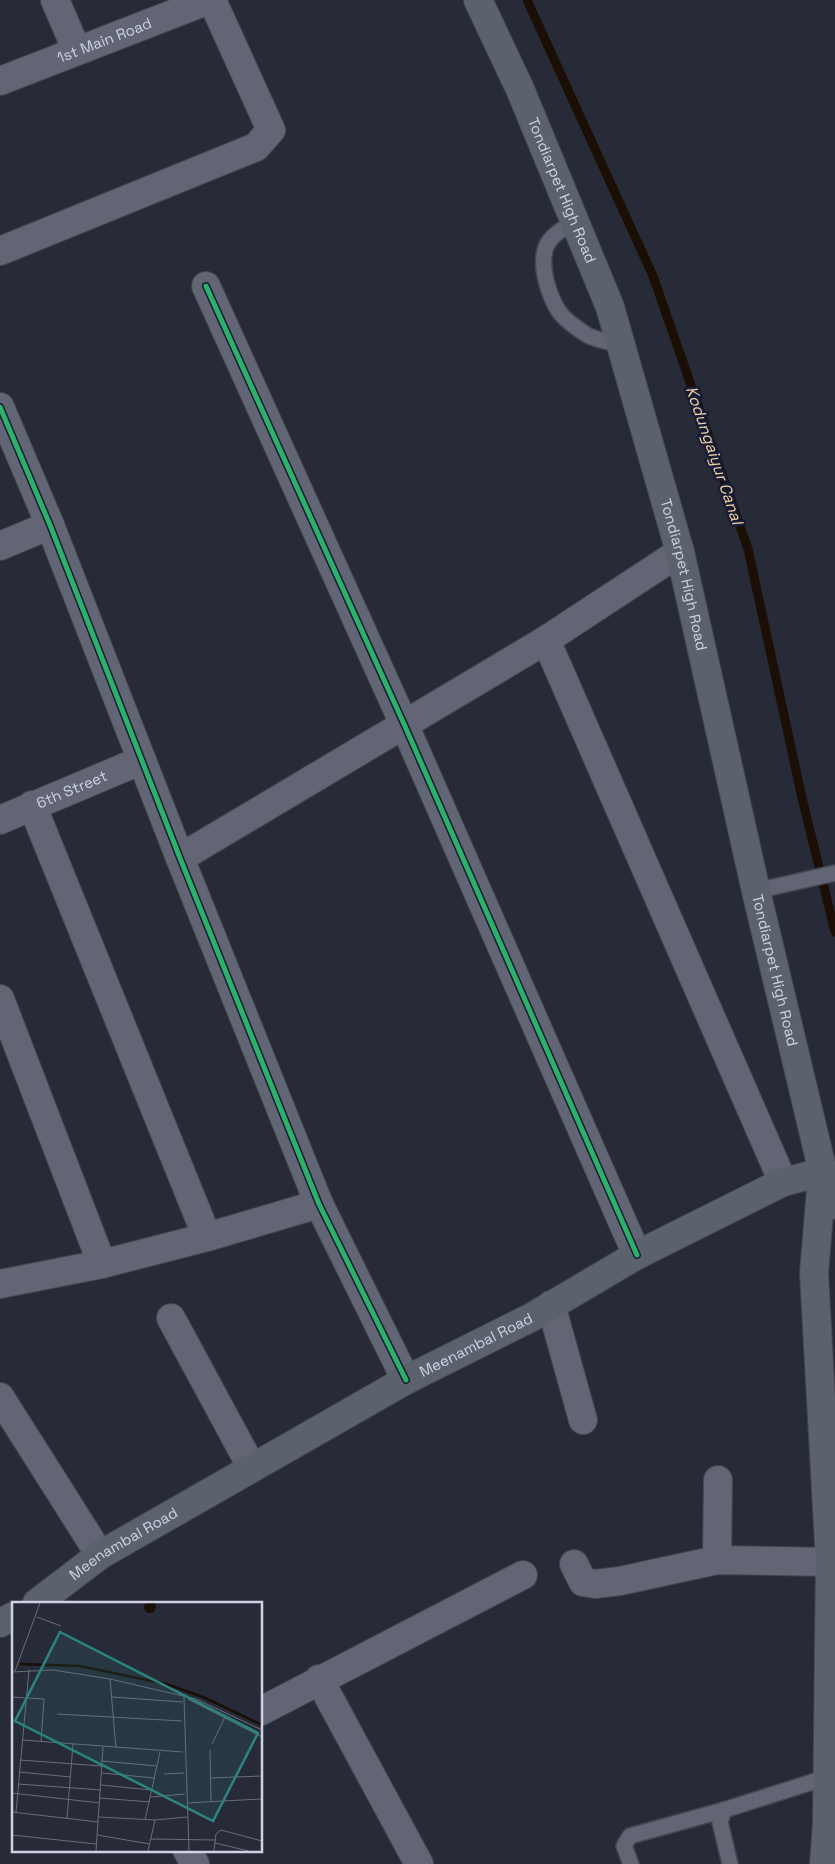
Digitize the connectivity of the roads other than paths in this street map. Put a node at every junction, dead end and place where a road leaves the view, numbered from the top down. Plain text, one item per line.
1 (56, 0) edge
2 (210, 0) edge
3 (478, 0) edge
4 (77, 51) junction
5 (0, 81) edge
6 (575, 222) junction
7 (0, 251) edge
8 (206, 286) dead end
9 (620, 345) junction
10 (0, 407) edge
11 (50, 525) junction
12 (0, 546) edge
13 (680, 552) junction
14 (546, 640) junction
15 (404, 724) junction
16 (142, 760) junction
17 (32, 805) junction
18 (0, 820) edge
19 (180, 858) junction
20 (835, 873) edge
21 (756, 890) junction
22 (0, 999) edge
23 (823, 1172) junction
24 (783, 1182) junction
25 (319, 1204) junction
26 (835, 1204) edge
27 (206, 1237) junction
28 (637, 1255) junction
29 (102, 1264) junction
30 (0, 1284) edge
31 (552, 1305) junction
32 (172, 1318) dead end
33 (406, 1380) junction
34 (0, 1397) edge
35 (583, 1420) dead end
36 (252, 1468) junction
37 (718, 1480) dead end
38 (100, 1555) junction
39 (717, 1560) junction
40 (830, 1562) junction
41 (574, 1564) dead end
42 (522, 1575) dead end
43 (38, 1602) edge
44 (12, 1617) edge
45 (0, 1623) edge
46 (319, 1680) junction
47 (262, 1710) edge
48 (828, 1777) junction
49 (724, 1810) junction
50 (189, 1852) edge
51 (195, 1864) edge
52 (419, 1864) edge
53 (631, 1864) edge
54 (730, 1864) edge
55 (824, 1864) edge

1 - 4 street
2 - 4 street, 1st Main Road
2 - 7 street
3 - 6 main road, Tondiarpet High Road
4 - 5 street, 1st Main Road
6 - 9 main road, Tondiarpet High Road
6 - 9 lane
8 - 15 street
9 - 13 main road, Tondiarpet High Road
10 - 11 street
11 - 12 street
11 - 16 street
13 - 14 street
13 - 21 main road, Tondiarpet High Road
14 - 15 street
14 - 24 street
15 - 19 street
15 - 28 street
16 - 17 street, 6th Street
16 - 19 street
17 - 18 street, 6th Street
17 - 27 street
19 - 25 street
20 - 21 lane
21 - 23 main road, Tondiarpet High Road
22 - 29 street
23 - 24 main road, Meenambal Road
23 - 26 main road, Tondiarpet High Road
23 - 40 main road, Tondiarpet High Road
24 - 28 main road, Meenambal Road
25 - 27 street
25 - 33 street
27 - 29 street
28 - 31 main road, Meenambal Road
29 - 30 street
31 - 33 main road, Meenambal Road
31 - 35 street
32 - 36 street
33 - 36 main road, Meenambal Road
34 - 38 street
36 - 38 main road, Meenambal Road
37 - 39 street
38 - 43 main road, Meenambal Road
39 - 40 street
39 - 41 street
40 - 48 main road, Tondiarpet High Road
42 - 46 street
44 - 45 main road
46 - 47 street
46 - 52 street
48 - 49 lane
48 - 55 main road, Tondiarpet High Road
49 - 53 lane
49 - 54 lane
50 - 51 street

